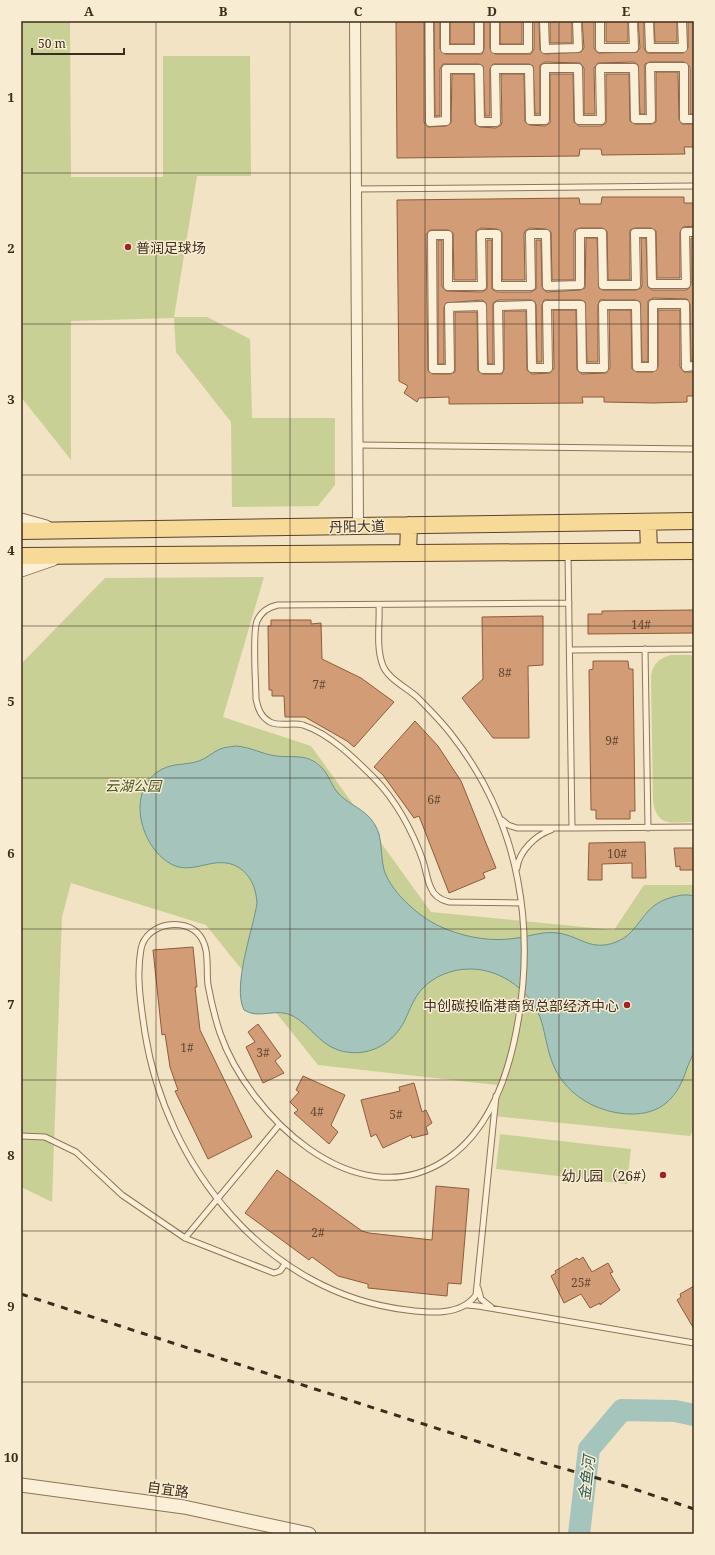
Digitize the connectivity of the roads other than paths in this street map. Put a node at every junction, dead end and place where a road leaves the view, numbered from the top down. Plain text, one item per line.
1 (355, 21) edge
2 (429, 21) edge
3 (445, 21) edge
4 (479, 21) edge
5 (495, 21) edge
6 (528, 21) edge
7 (544, 21) edge
8 (577, 21) edge
9 (600, 21) edge
10 (633, 21) edge
11 (650, 21) edge
12 (682, 21) edge
13 (694, 119) edge
14 (694, 186) edge
15 (356, 189) junction
16 (694, 232) edge
17 (694, 366) edge
18 (358, 445) junction
19 (694, 449) edge
20 (21, 520) edge
21 (694, 521) edge
22 (648, 522) junction
23 (409, 525) junction
24 (358, 526) junction
25 (62, 531) junction
26 (21, 532) edge
27 (649, 551) junction
28 (694, 551) edge
29 (568, 552) junction
30 (408, 553) junction
31 (21, 556) edge
32 (64, 556) junction
33 (21, 570) edge
34 (569, 603) junction
35 (379, 604) junction
36 (645, 649) junction
37 (694, 649) edge
38 (570, 650) junction
39 (501, 820) junction
40 (694, 827) edge
41 (572, 828) junction
42 (648, 828) junction
43 (555, 829) junction
44 (516, 873) junction
45 (521, 903) junction
46 (496, 1096) junction
47 (279, 1125) junction
48 (21, 1136) edge
49 (218, 1199) junction
50 (185, 1238) junction
51 (285, 1264) junction
52 (477, 1285) junction
53 (467, 1306) junction
54 (493, 1309) junction
55 (694, 1343) edge
56 (21, 1485) edge
57 (309, 1534) edge

1 - 15 street
2 - 13 street
3 - 4 street
5 - 6 street
7 - 8 street
9 - 10 street
11 - 12 street
14 - 15 lane
15 - 18 street
16 - 17 street
18 - 19 lane
18 - 24 street
20 - 25 street
21 - 22 main road, 丹阳大道
22 - 23 main road, 丹阳大道
22 - 27 main road
23 - 24 main road, 丹阳大道
23 - 30 main road
24 - 25 main road, 丹阳大道
25 - 26 main road, 丹阳大道
27 - 28 main road, 丹阳大道
27 - 29 main road, 丹阳大道
29 - 30 main road, 丹阳大道
29 - 34 lane
30 - 32 main road, 丹阳大道
31 - 32 main road, 丹阳大道
32 - 33 street
34 - 35 lane
34 - 38 lane
35 - 39 lane
35 - 45 lane
36 - 37 lane
36 - 38 lane
36 - 42 lane
38 - 41 lane
39 - 43 lane
39 - 44 lane
40 - 42 lane
41 - 42 lane
41 - 43 lane
43 - 44 lane
44 - 45 lane
45 - 46 lane
46 - 47 lane
46 - 52 lane
47 - 49 lane
47 - 49 lane
48 - 50 lane
49 - 50 lane
49 - 51 lane
50 - 51 lane
51 - 53 lane
52 - 53 lane
52 - 54 lane
53 - 54 lane
54 - 55 lane
56 - 57 street, 自宜路

